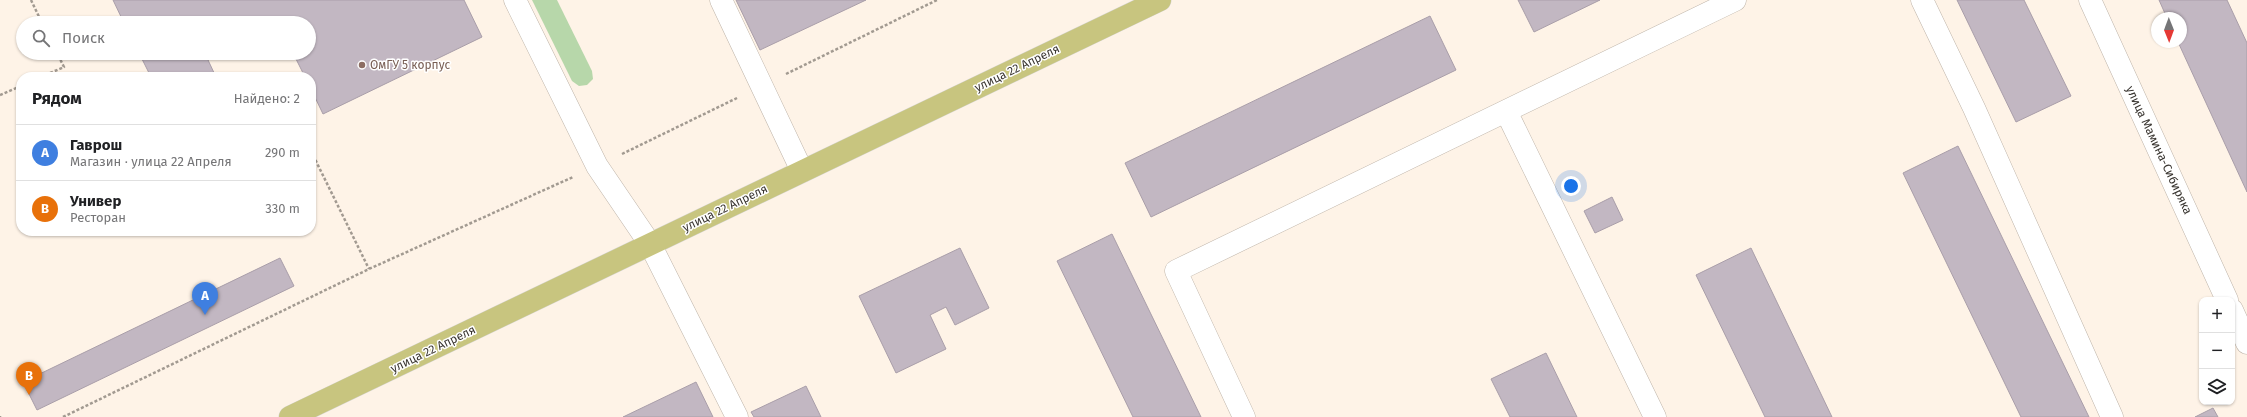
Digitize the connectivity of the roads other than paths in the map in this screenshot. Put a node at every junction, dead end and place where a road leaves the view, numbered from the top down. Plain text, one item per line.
1 (515, 0) edge
2 (721, 0) edge
3 (1160, 0) edge
4 (1735, 0) edge
5 (1922, 0) edge
6 (2090, 0) edge
7 (1506, 111) junction
8 (802, 171) junction
9 (650, 244) junction
10 (2226, 297) edge
11 (2235, 317) edge
12 (2247, 343) edge
13 (290, 417) edge
14 (737, 417) edge
15 (1244, 417) edge
16 (1655, 417) edge
17 (2112, 417) edge

1 - 9 street
2 - 8 street
3 - 8 main road, улица 22 Апреля
4 - 7 street
5 - 17 street
6 - 10 street, улица Мамина-Сибиряка
7 - 15 street
7 - 16 street
8 - 9 main road, улица 22 Апреля
9 - 13 main road, улица 22 Апреля
9 - 14 street
11 - 12 street

